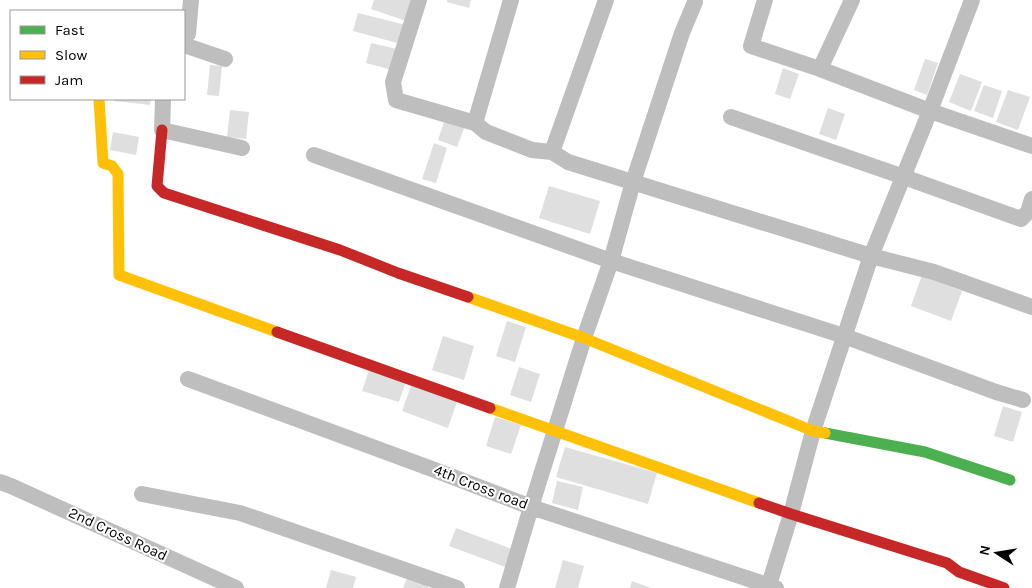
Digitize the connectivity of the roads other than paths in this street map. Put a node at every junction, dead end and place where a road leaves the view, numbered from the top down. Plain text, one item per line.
1 (192, 0) edge
2 (419, 0) edge
3 (511, 0) edge
4 (606, 0) edge
5 (765, 0) edge
6 (852, 0) edge
7 (972, 0) edge
8 (695, 2) dead end
9 (185, 36) edge
10 (185, 45) edge
11 (225, 60) dead end
12 (820, 69) junction
13 (99, 100) edge
14 (163, 100) edge
15 (930, 111) junction
16 (731, 116) dead end
17 (475, 123) junction
18 (162, 130) junction
19 (1032, 146) edge
20 (242, 148) dead end
21 (552, 152) junction
22 (314, 156) dead end
23 (904, 177) junction
24 (633, 182) junction
25 (1032, 199) edge
26 (870, 256) junction
27 (611, 261) junction
28 (1032, 306) edge
29 (844, 336) junction
30 (584, 338) junction
31 (188, 379) dead end
32 (1024, 400) dead end
33 (555, 431) junction
34 (813, 431) junction
35 (1010, 480) dead end
36 (0, 482) edge
37 (142, 494) dead end
38 (531, 507) junction
39 (791, 514) junction
40 (771, 587) edge
41 (236, 588) edge
42 (456, 588) edge
43 (507, 588) edge
44 (1004, 588) edge

1 - 9 street
2 - 17 street
3 - 17 street
4 - 21 street
5 - 12 street
6 - 12 street
7 - 15 street
8 - 24 street
10 - 11 street
12 - 15 street
13 - 33 street
14 - 18 street
15 - 19 street
15 - 23 street
16 - 23 street
17 - 21 street
18 - 20 street
18 - 30 street
21 - 24 street
22 - 27 street
23 - 25 street
23 - 26 street
24 - 26 street
24 - 27 street
26 - 28 street
26 - 29 street
27 - 29 street
27 - 30 street
29 - 32 street
29 - 34 street
30 - 33 street
30 - 34 street
31 - 38 street, 4th Cross road
33 - 38 street
33 - 39 street
34 - 35 street
34 - 39 street
36 - 41 street, 2nd Cross Road
37 - 42 street
38 - 40 street, 4th Cross road
38 - 43 street
39 - 40 street
39 - 44 street

